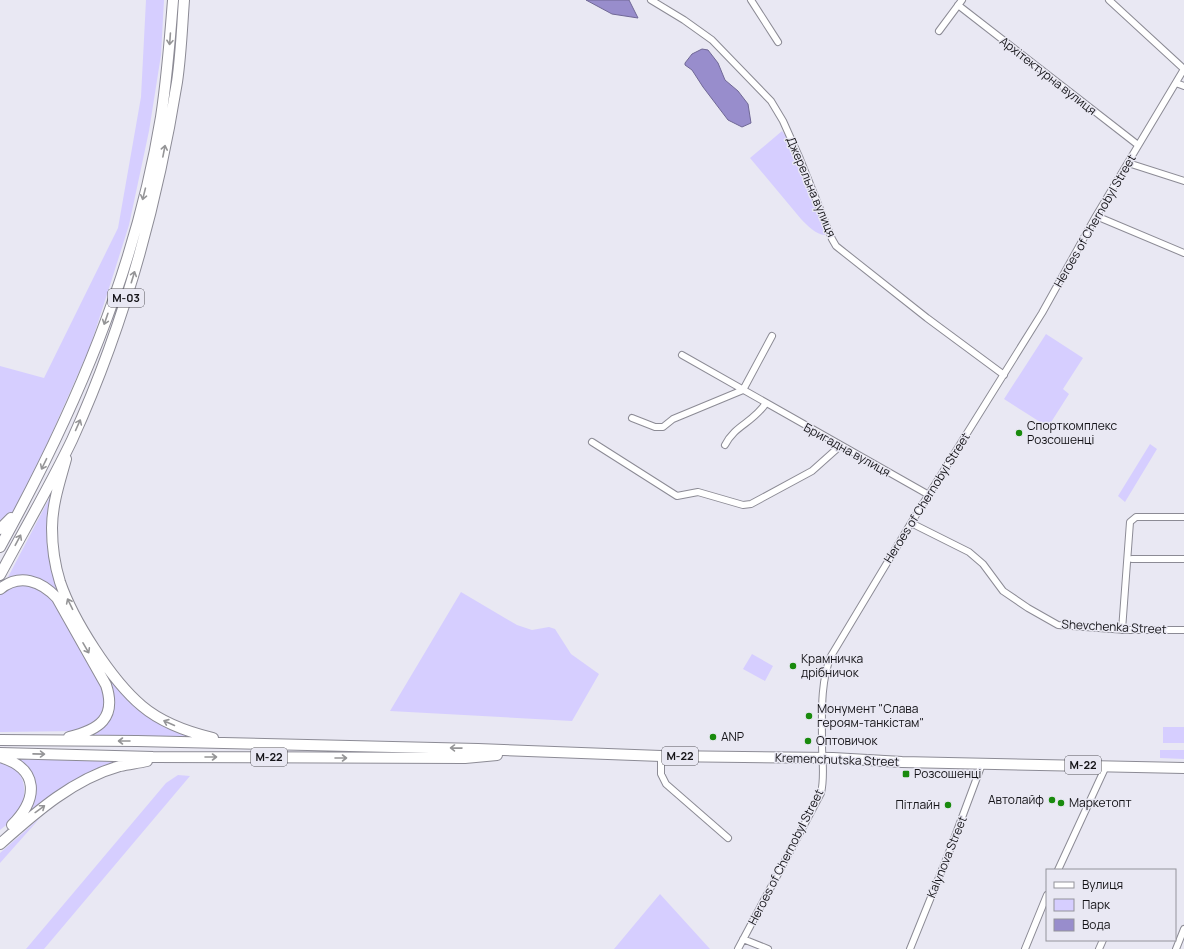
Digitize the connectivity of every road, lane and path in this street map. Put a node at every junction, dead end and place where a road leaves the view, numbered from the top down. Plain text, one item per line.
1 (173, 0) edge
2 (184, 0) edge
3 (651, 0) edge
4 (751, 0) edge
5 (1109, 0) edge
6 (960, 3) edge
7 (939, 31) dead end
8 (778, 42) dead end
9 (1184, 69) edge
10 (1176, 83) junction
11 (1184, 86) edge
12 (1138, 145) junction
13 (1128, 163) junction
14 (1184, 181) edge
15 (1096, 216) junction
16 (1184, 252) edge
17 (772, 336) dead end
18 (682, 355) dead end
19 (1004, 375) junction
20 (743, 390) junction
21 (766, 403) junction
22 (632, 418) dead end
23 (71, 441) junction
24 (592, 442) dead end
25 (725, 445) dead end
26 (840, 446) junction
27 (929, 495) junction
28 (26, 499) junction
29 (1184, 517) edge
30 (911, 523) junction
31 (0, 529) edge
32 (0, 547) edge
33 (1132, 559) dead end
34 (1184, 559) edge
35 (0, 575) edge
36 (0, 589) edge
37 (1122, 630) junction
38 (1184, 630) edge
39 (0, 740) edge
40 (55, 741) junction
41 (233, 743) junction
42 (537, 752) junction
43 (0, 754) edge
44 (661, 756) junction
45 (0, 757) edge
46 (185, 757) junction
47 (823, 758) junction
48 (982, 764) junction
49 (1106, 766) junction
50 (1184, 768) edge
51 (0, 836) edge
52 (728, 838) dead end
53 (0, 844) edge
54 (1058, 869) edge
55 (1046, 897) edge
56 (1184, 929) edge
57 (743, 940) junction
58 (738, 949) edge
59 (768, 949) edge
60 (910, 949) edge
61 (1025, 949) edge
62 (1176, 949) edge

1 -> 28 highway, М-03
23 -> 2 highway, М-03
3 - 19 street, Джерельна вулиця
4 - 8 street
5 - 9 street
6 - 7 street
6 - 12 street, Архітектурна вулиця
9 - 10 street, Heroes of Chernobyl Street
10 - 11 street
10 - 12 street, Heroes of Chernobyl Street
12 - 13 street, Heroes of Chernobyl Street
13 - 14 street
13 - 15 street, Heroes of Chernobyl Street
15 - 16 street
15 - 19 street, Heroes of Chernobyl Street
17 - 20 street
18 - 20 street, Бригадна вулиця
19 - 27 street, Heroes of Chernobyl Street
20 - 21 street, Бригадна вулиця
20 - 22 street
21 - 25 street
21 - 26 street, Бригадна вулиця
35 -> 23 highway, М-03
41 -> 23 highway
24 - 26 street
26 - 27 street, Бригадна вулиця
27 - 30 street, Heroes of Chernobyl Street
28 - 31 highway
28 - 32 highway, М-03
29 - 37 street
30 - 37 street, Shevchenka Street
30 - 47 street, Heroes of Chernobyl Street
33 - 34 street
36 -> 40 highway
37 - 38 street, Shevchenka Street
39 - 40 highway, М-22
41 -> 40 highway, М-22
42 -> 41 highway, М-22
42 - 44 highway, Kremenchutska Street / М-22
46 -> 42 highway, М-22
43 -> 46 highway, М-22
44 - 47 highway, Kremenchutska Street / М-22
44 - 52 street
45 - 51 highway
53 -> 46 highway
47 - 48 highway, Kremenchutska Street / М-22
47 - 57 street, Heroes of Chernobyl Street
48 - 49 highway, Kremenchutska Street / М-22
48 - 60 street, Kalynova Street
49 - 50 highway, Kremenchutska Street / М-22
49 - 54 street
55 - 61 street
56 - 62 street
57 - 58 street, Heroes of Chernobyl Street
57 - 59 street

